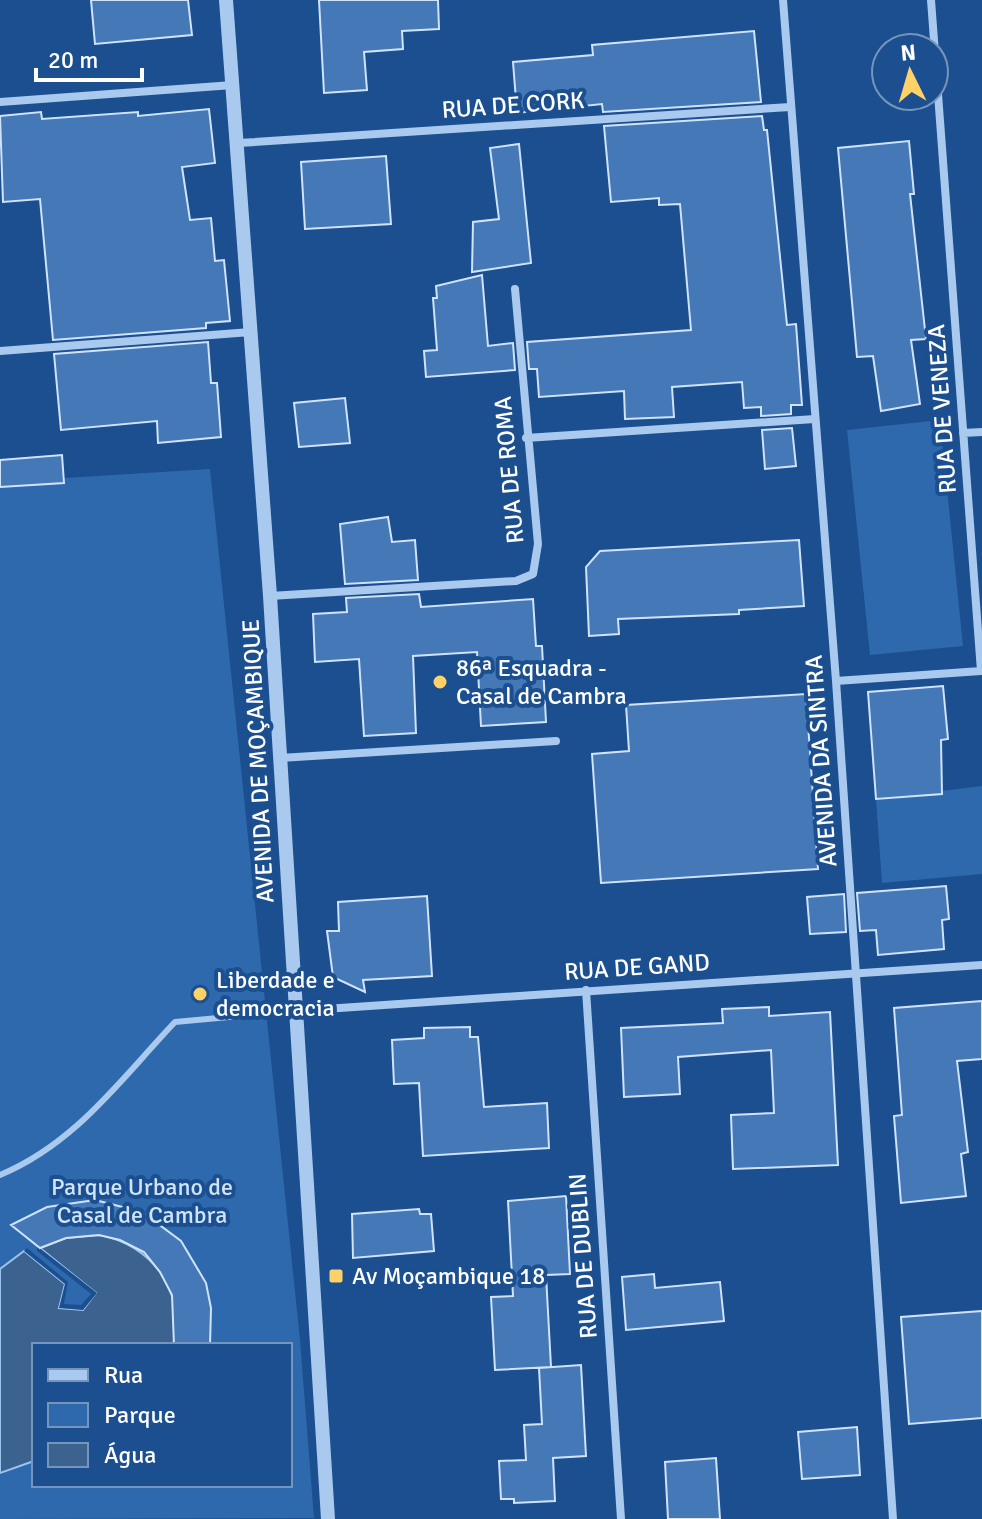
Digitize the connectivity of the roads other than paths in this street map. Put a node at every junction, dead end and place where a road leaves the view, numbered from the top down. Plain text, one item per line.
1 (226, 0) edge
2 (783, 0) edge
3 (931, 0) edge
4 (234, 85) junction
5 (0, 102) edge
6 (790, 107) junction
7 (239, 143) junction
8 (515, 289) dead end
9 (252, 332) junction
10 (0, 351) edge
11 (815, 419) junction
12 (982, 432) edge
13 (963, 433) junction
14 (526, 438) junction
15 (270, 596) junction
16 (836, 681) junction
17 (556, 741) dead end
18 (280, 758) junction
19 (982, 965) edge
20 (856, 973) junction
21 (586, 990) junction
22 (294, 1011) junction
23 (0, 1175) edge
24 (328, 1519) edge
25 (621, 1519) edge
26 (893, 1519) edge

1 - 4 street, AVENIDA DE MOÇAMBIQUE
2 - 6 street, AVENIDA DA SINTRA
3 - 13 street, RUA DE VENEZA
4 - 5 street
4 - 7 street, AVENIDA DE MOÇAMBIQUE
6 - 7 street, RUA DE CORK
6 - 11 street, AVENIDA DA SINTRA
7 - 9 street, AVENIDA DE MOÇAMBIQUE
8 - 14 street, RUA DE ROMA
9 - 10 street
9 - 15 street, AVENIDA DE MOÇAMBIQUE
11 - 14 street
11 - 16 street, AVENIDA DA SINTRA
12 - 13 street
13 - 16 street, RUA DE VENEZA
14 - 15 street, RUA DE ROMA
15 - 18 street, AVENIDA DE MOÇAMBIQUE
16 - 20 street, AVENIDA DA SINTRA
17 - 18 street
18 - 22 street, AVENIDA DE MOÇAMBIQUE
19 - 20 street, RUA DE GAND
20 - 21 street, RUA DE GAND
20 - 26 street, AVENIDA DA SINTRA
21 - 22 street, RUA DE GAND
21 - 25 street, RUA DE DUBLIN
22 - 23 lane
22 - 24 street, AVENIDA DE MOÇAMBIQUE

